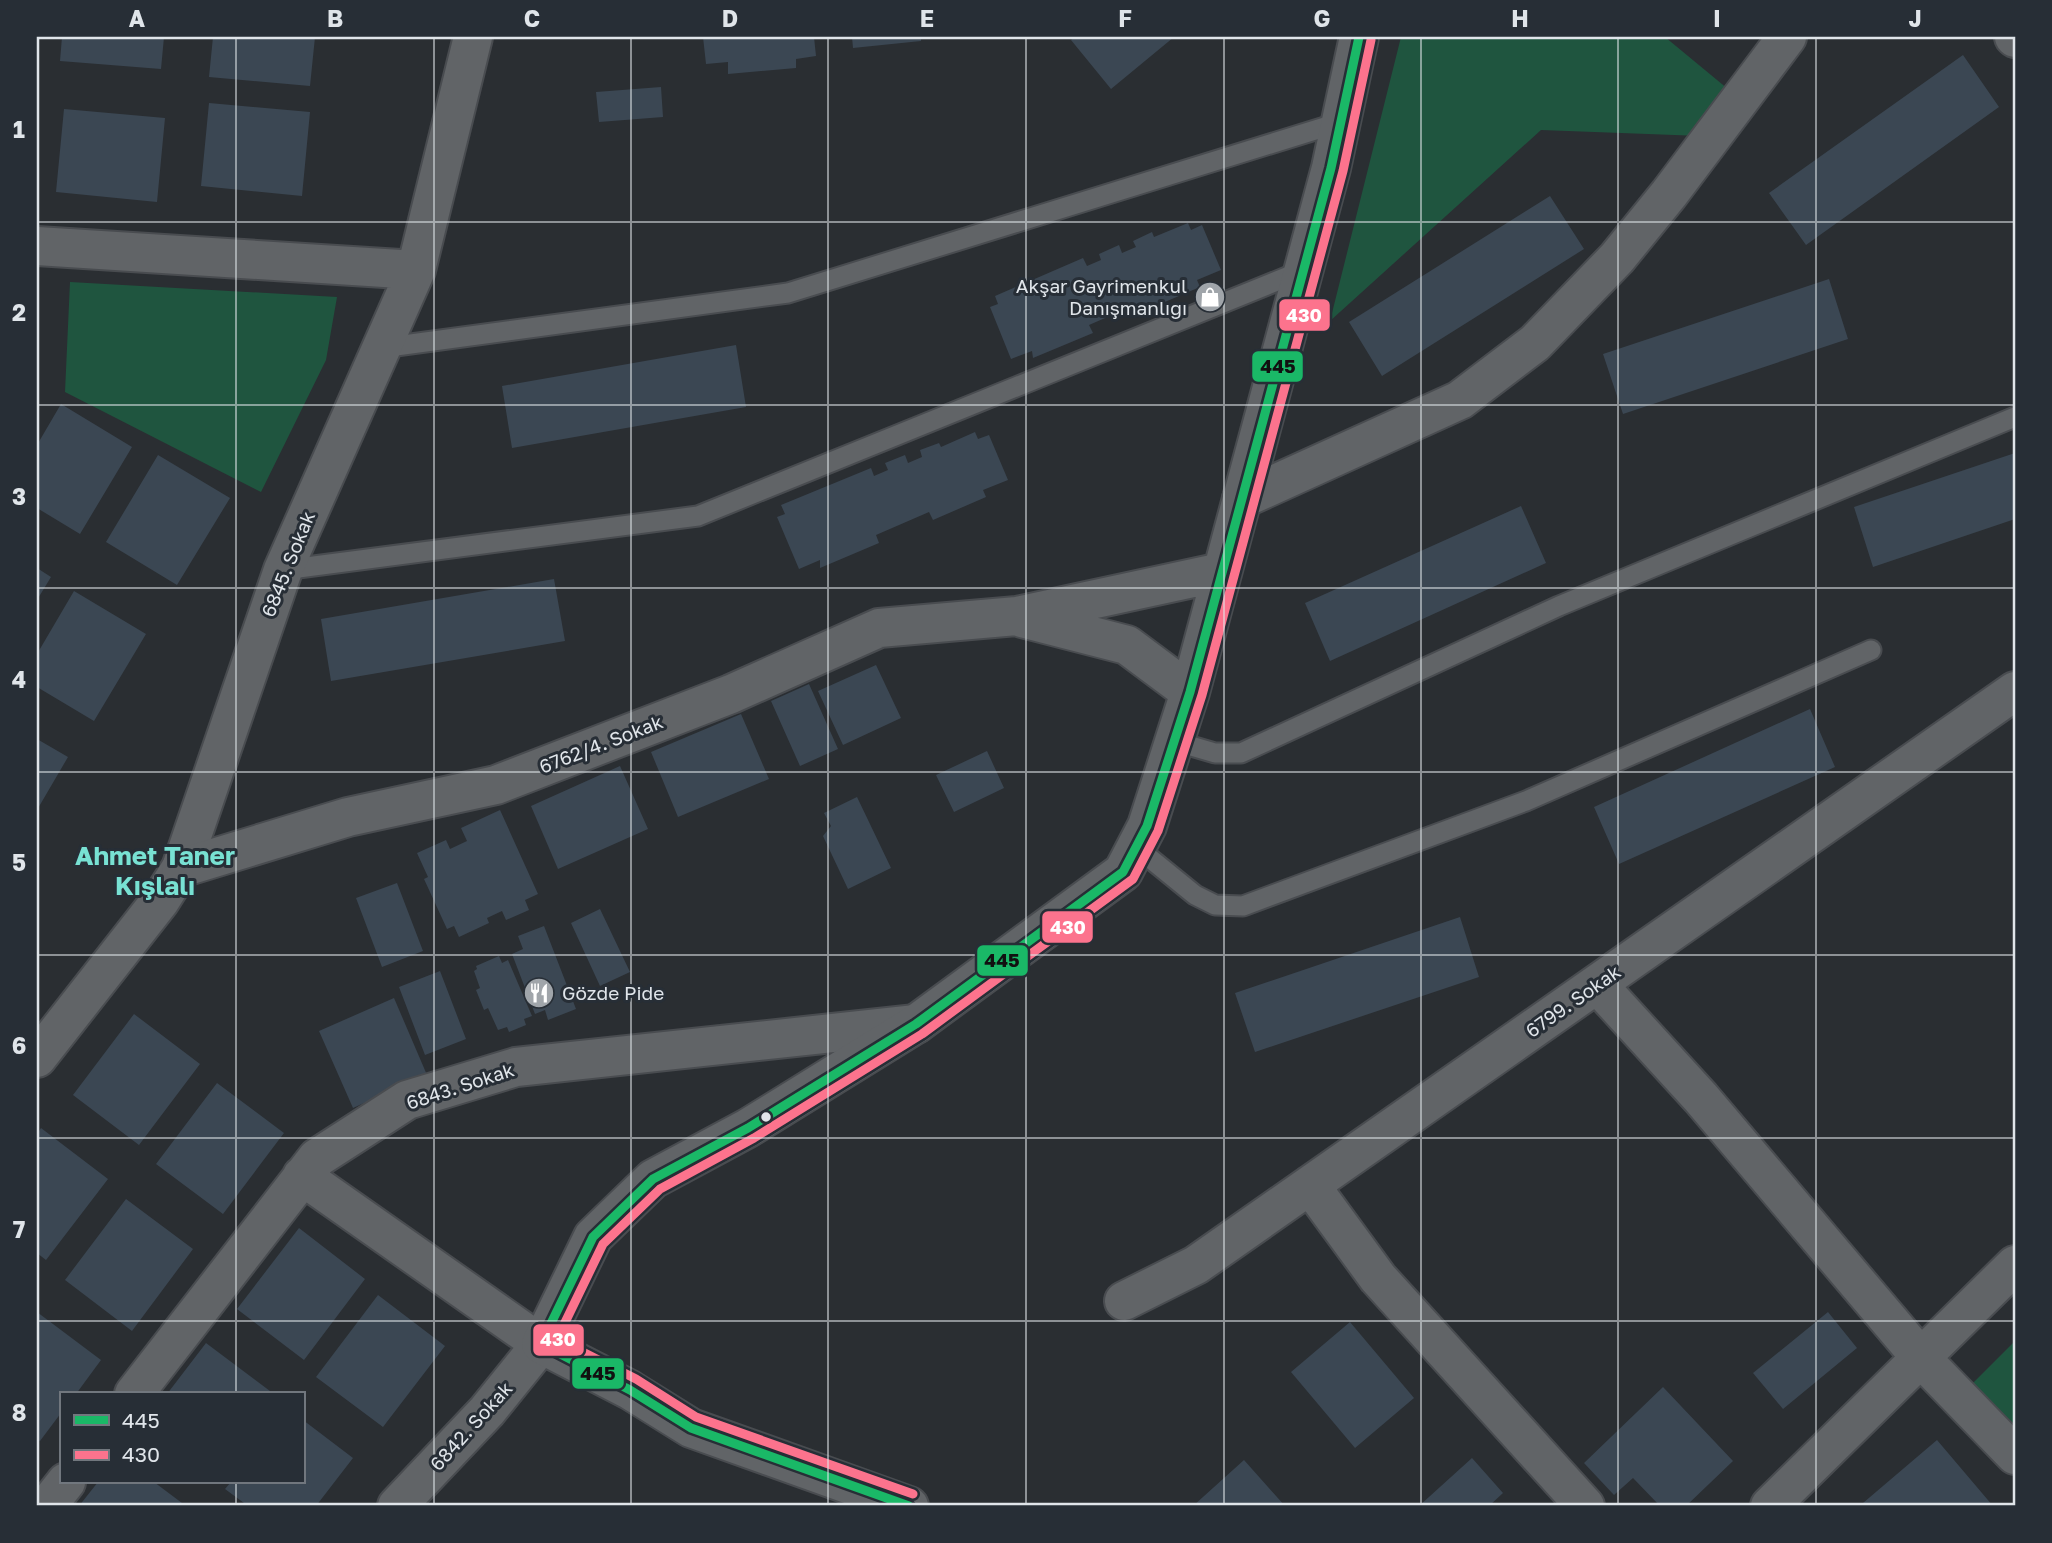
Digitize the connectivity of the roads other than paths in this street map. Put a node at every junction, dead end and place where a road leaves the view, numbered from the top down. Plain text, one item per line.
1 (473, 37) edge
2 (1359, 37) edge
3 (1787, 37) edge
4 (1341, 122) junction
5 (37, 246) edge
6 (416, 270) junction
7 (1304, 270) junction
8 (381, 348) junction
9 (2015, 417) edge
10 (1242, 499) junction
11 (283, 570) junction
12 (1221, 572) junction
13 (1017, 617) junction
14 (1871, 650) dead end
15 (2015, 691) edge
16 (1190, 692) junction
17 (1174, 741) junction
18 (1136, 847) junction
19 (181, 868) junction
20 (1597, 984) junction
21 (916, 1024) junction
22 (37, 1058) edge
23 (302, 1176) junction
24 (1310, 1185) junction
25 (2015, 1265) edge
26 (1124, 1301) dead end
27 (541, 1344) junction
28 (1921, 1358) junction
29 (136, 1392) edge
30 (2015, 1455) edge
31 (64, 1484) edge
32 (47, 1506) edge
33 (397, 1506) edge
34 (909, 1506) edge
35 (1585, 1506) edge
36 (1770, 1506) edge

1 - 6 street, 6845. Sokak
2 - 4 street, 6842. Sokak
3 - 10 street
4 - 7 street, 6842. Sokak
4 - 8 lane
5 - 6 street
6 - 8 street, 6845. Sokak
7 - 10 street, 6842. Sokak
7 - 11 lane
8 - 11 street, 6845. Sokak
9 - 17 lane
10 - 12 street, 6842. Sokak
11 - 19 street, 6845. Sokak
12 - 13 street, 6762/4. Sokak
12 - 16 street, 6842. Sokak
13 - 16 street, 6762/4. Sokak
13 - 19 street, 6762/4. Sokak
14 - 18 lane
15 - 20 street, 6799. Sokak
16 - 17 street, 6842. Sokak
17 - 18 street, 6842. Sokak
18 - 21 street, 6842. Sokak
19 - 22 street, 6845. Sokak
20 - 24 street, 6799. Sokak
20 - 28 street
21 - 23 street, 6843. Sokak
21 - 27 street, 6842. Sokak
23 - 27 street
23 - 29 street, 6843. Sokak
24 - 26 street, 6799. Sokak
24 - 35 street
25 - 28 street
27 - 33 street, 6842. Sokak
27 - 34 street
28 - 30 street
28 - 36 street
31 - 32 street

